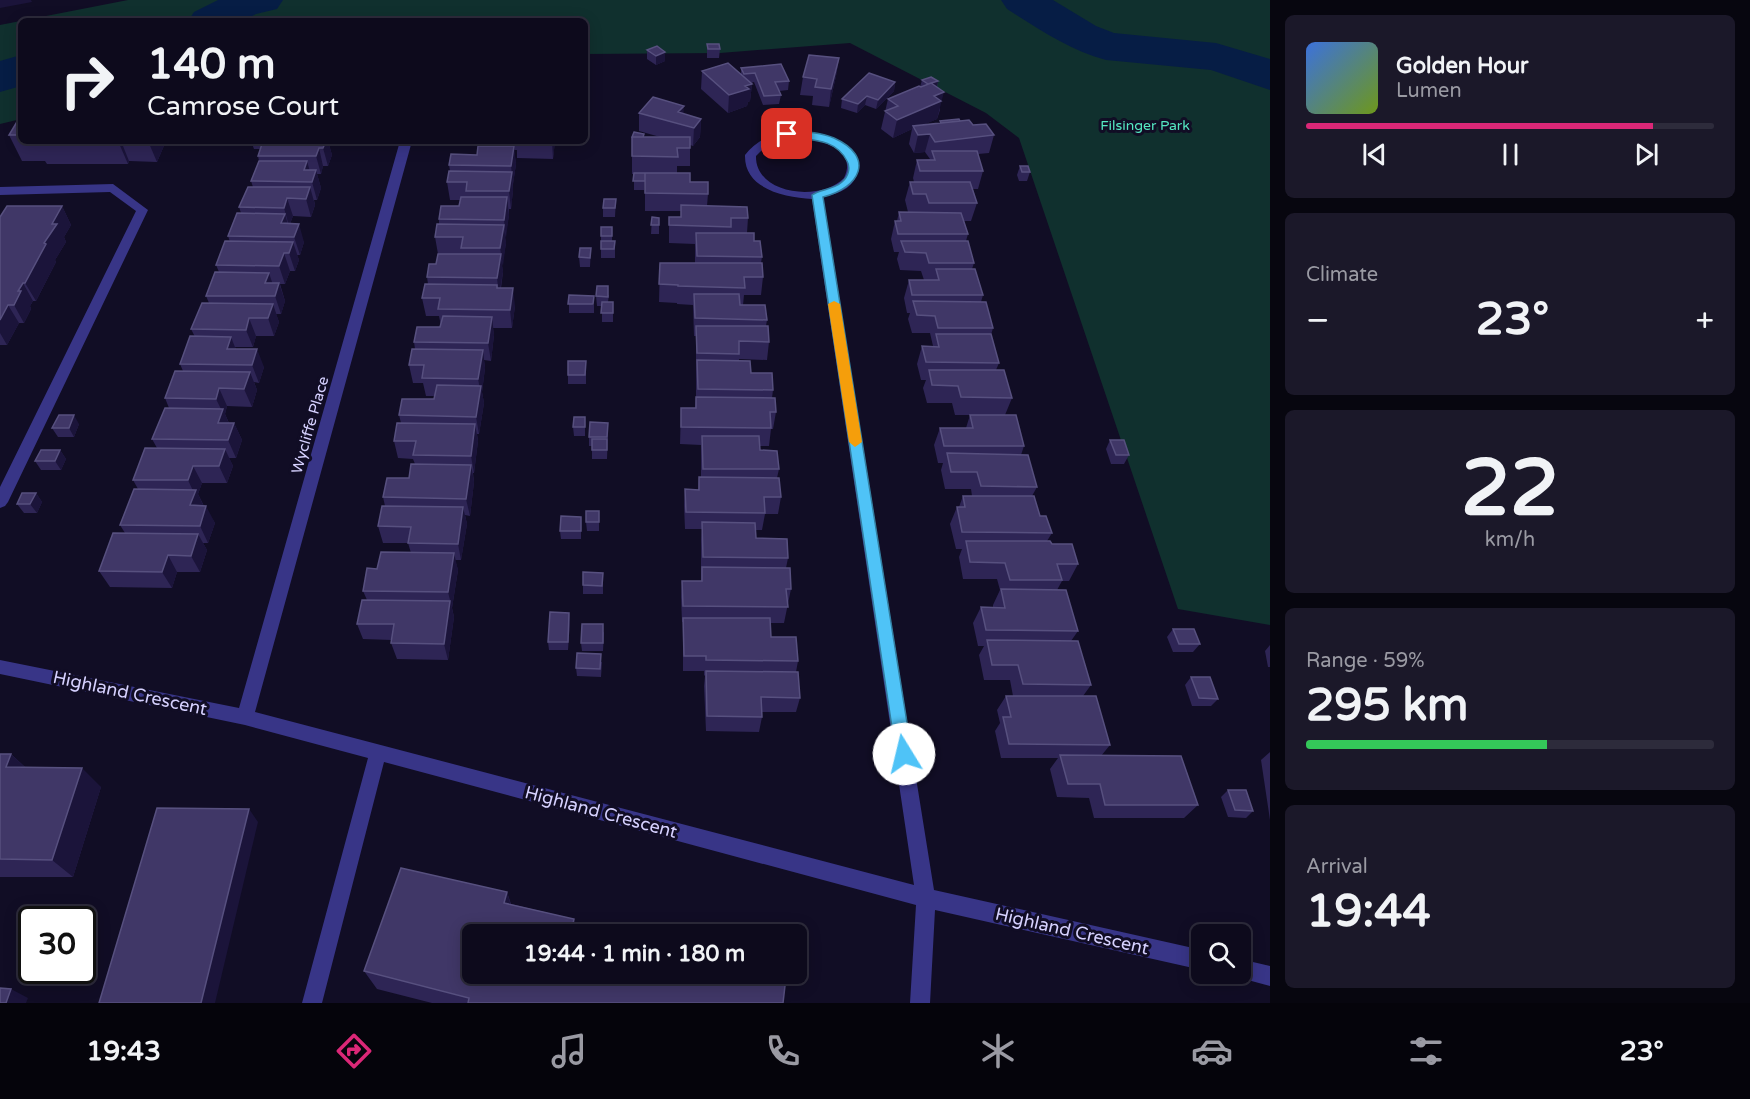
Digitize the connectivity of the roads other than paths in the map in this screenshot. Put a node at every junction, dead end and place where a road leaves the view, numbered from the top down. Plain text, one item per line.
1 (405, 144) edge
2 (0, 191) edge
3 (817, 195) junction
4 (0, 502) edge
5 (0, 667) edge
6 (245, 717) junction
7 (378, 753) junction
8 (926, 898) junction
9 (1191, 958) edge
10 (1251, 972) edge
11 (1270, 976) edge
12 (312, 1003) edge
13 (920, 1003) edge

1 - 6 street, Wycliffe Place
2 - 4 street
3 - 3 street
3 - 8 street
5 - 6 street, Highland Crescent
6 - 7 street, Highland Crescent
7 - 8 street, Highland Crescent
7 - 12 street
8 - 9 street, Highland Crescent
8 - 13 street
10 - 11 street

